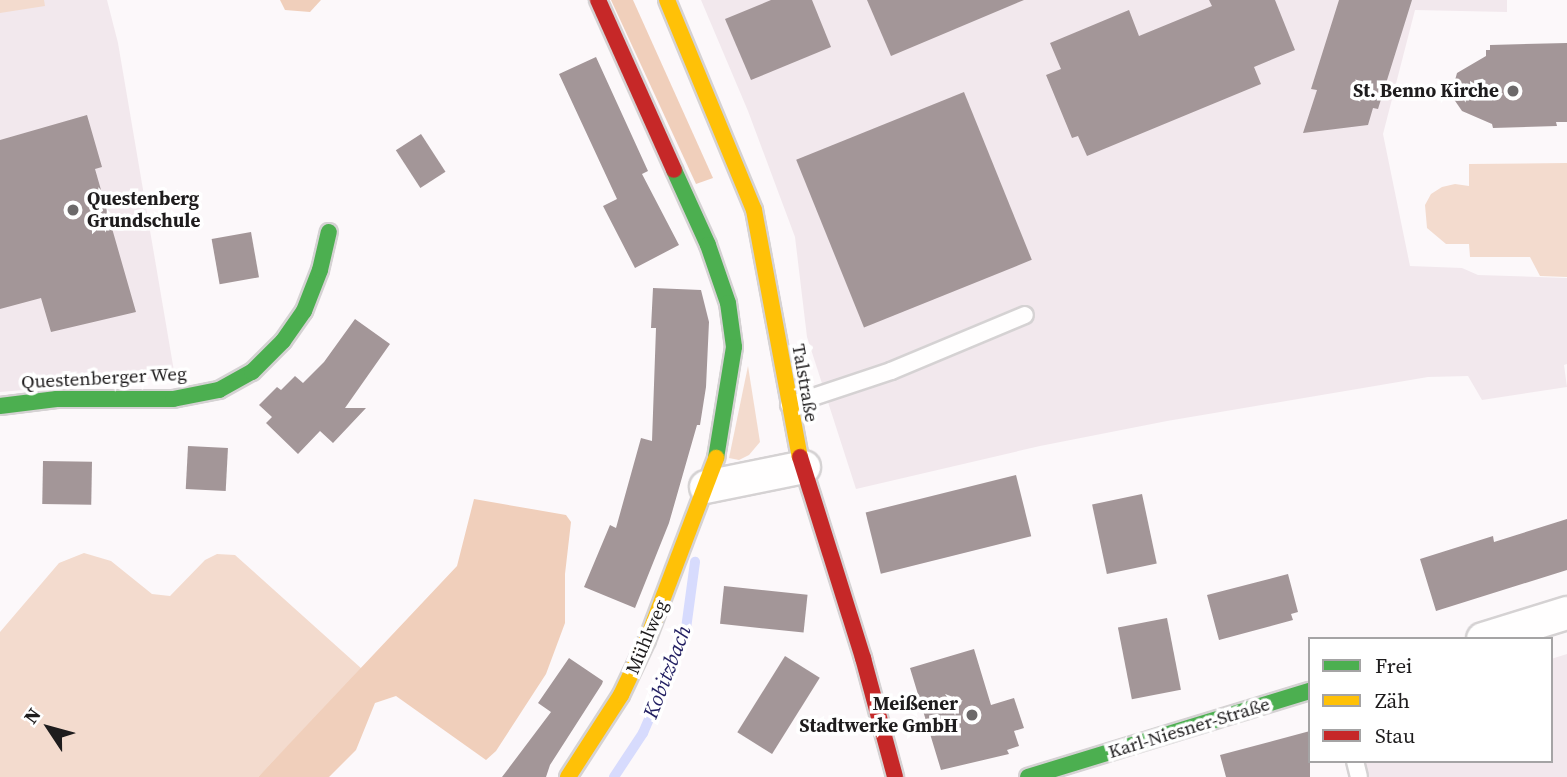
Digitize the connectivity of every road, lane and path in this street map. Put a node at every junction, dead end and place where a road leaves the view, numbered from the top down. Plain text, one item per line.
1 (598, 0) edge
2 (667, 0) edge
3 (329, 232) dead end
4 (1025, 315) dead end
5 (787, 405) junction
6 (0, 406) edge
7 (804, 467) junction
8 (706, 487) junction
9 (1567, 613) edge
10 (1489, 637) edge
11 (1308, 692) edge
12 (568, 777) edge
13 (895, 777) edge
14 (1028, 777) edge

1 - 8 street, Mühlweg
2 - 5 street, Talstraße
3 - 6 street, Questenberger Weg
4 - 5 lane
5 - 7 street, Talstraße
7 - 8 street
7 - 13 street, Talstraße
8 - 12 street, Mühlweg
9 - 10 street
11 - 14 street, Karl-Niesner-Straße

